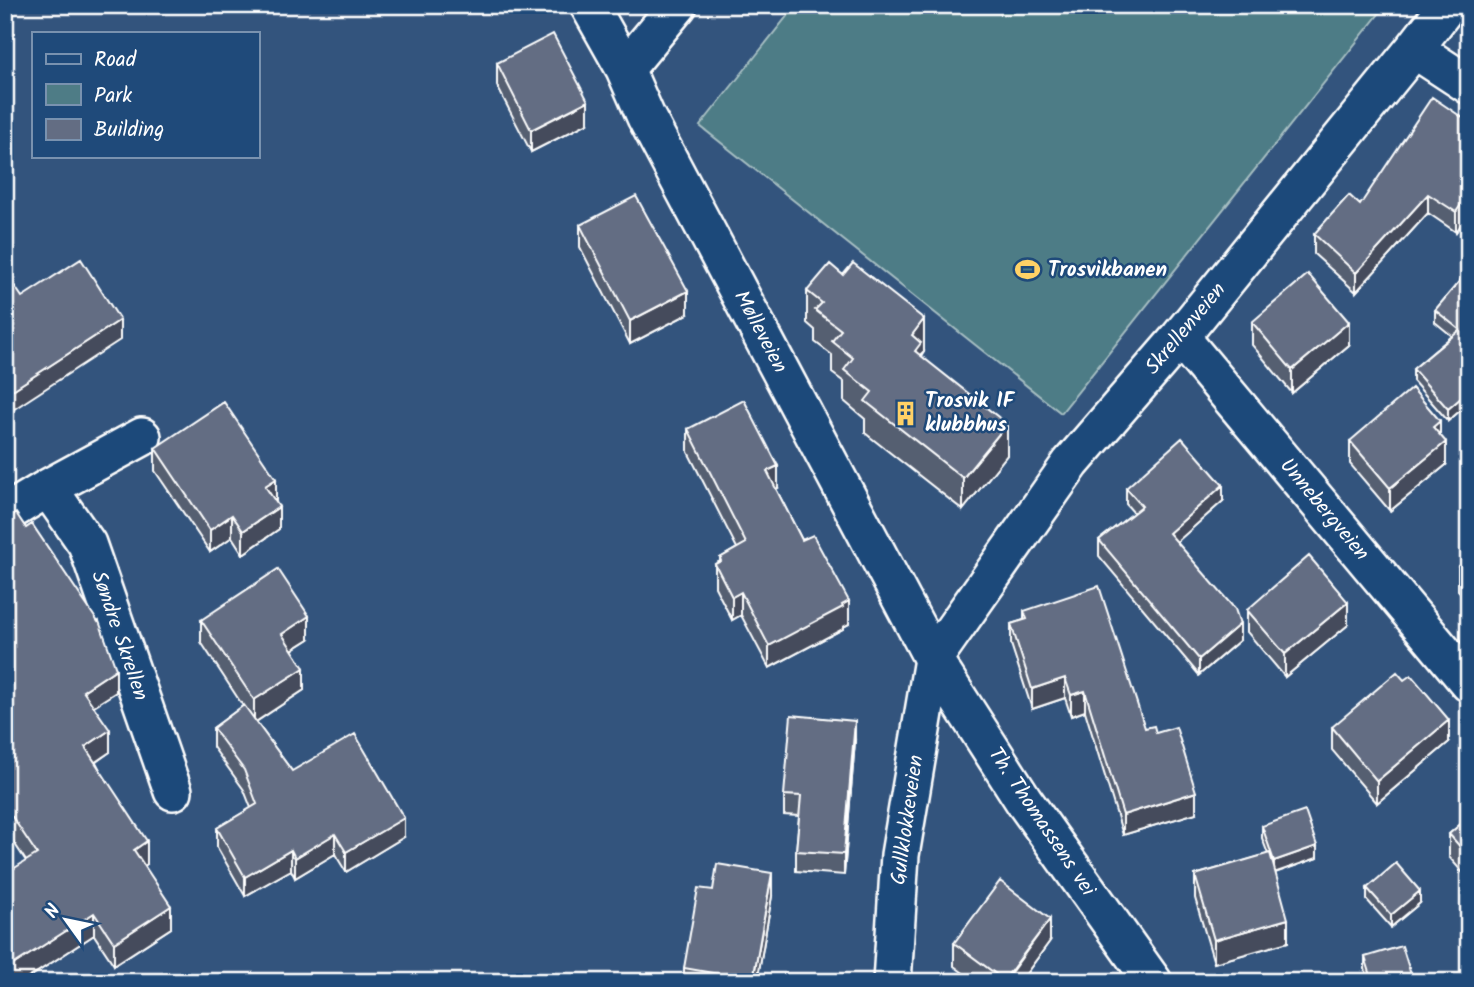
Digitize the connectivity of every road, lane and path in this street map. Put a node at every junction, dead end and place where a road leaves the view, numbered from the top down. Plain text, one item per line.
1 (589, 5) edge
2 (678, 5) edge
3 (1448, 5) edge
4 (1414, 49) junction
5 (625, 69) junction
6 (1469, 85) edge
7 (1180, 337) junction
8 (142, 437) dead end
9 (48, 488) junction
10 (5, 514) edge
11 (933, 659) junction
12 (1469, 683) edge
13 (173, 791) dead end
14 (891, 982) edge
15 (1153, 982) edge

1 - 5 street, Mølleveien
2 - 5 street
3 - 4 street, Skrellenveien
4 - 6 street
4 - 7 street, Skrellenveien
5 - 11 street, Mølleveien
7 - 11 street, Skrellenveien
7 - 12 street, Unnebergveien
8 - 9 street
9 - 10 street
9 - 13 street, Søndre Skrellen
11 - 14 street, Gullklokkeveien
11 - 15 street, Th. Thomassens vei

